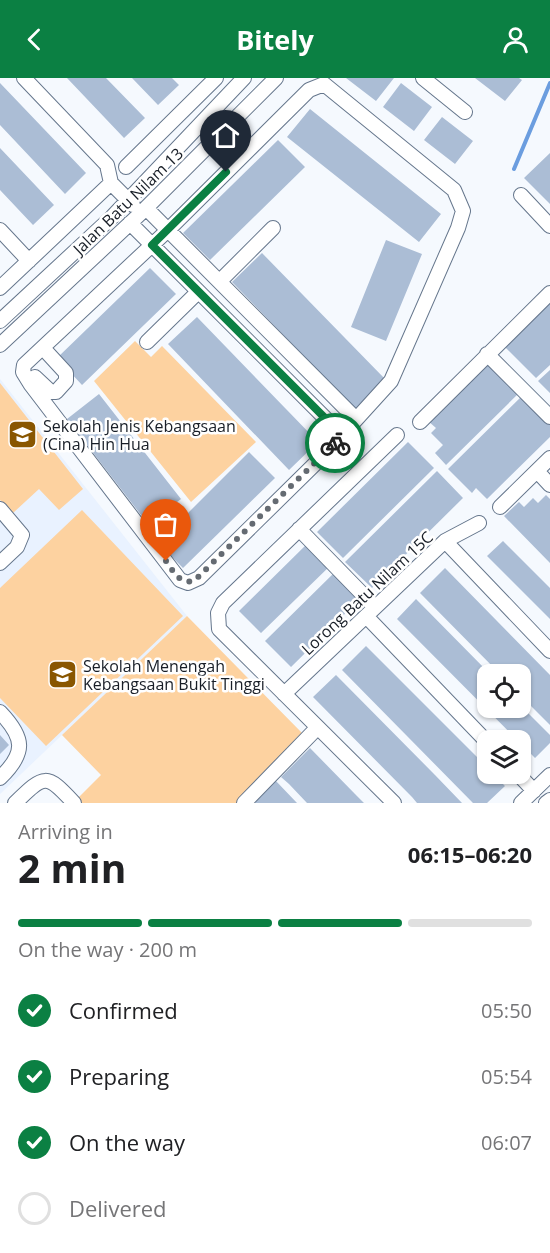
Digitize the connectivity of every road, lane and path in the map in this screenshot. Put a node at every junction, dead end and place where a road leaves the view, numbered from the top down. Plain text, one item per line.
1 (24, 78) edge
2 (244, 78) edge
3 (276, 78) edge
4 (423, 78) edge
5 (210, 80) edge
6 (465, 112) dead end
7 (106, 165) junction
8 (126, 167) junction
9 (111, 183) junction
10 (143, 184) junction
11 (521, 195) dead end
12 (156, 197) junction
13 (128, 200) junction
14 (143, 210) junction
15 (130, 223) junction
16 (550, 226) edge
17 (273, 228) dead end
18 (0, 230) edge
19 (168, 230) junction
20 (152, 245) junction
21 (29, 261) junction
22 (220, 281) junction
23 (0, 288) edge
24 (198, 292) junction
25 (550, 293) edge
26 (0, 321) edge
27 (147, 342) dead end
28 (0, 345) edge
29 (42, 348) junction
30 (487, 354) junction
31 (24, 365) junction
32 (550, 417) edge
33 (355, 418) junction
34 (420, 422) dead end
35 (341, 434) junction
36 (397, 435) dead end
37 (550, 458) edge
38 (537, 471) junction
39 (550, 485) edge
40 (500, 507) dead end
41 (0, 509) edge
42 (478, 523) dead end
43 (299, 529) junction
44 (445, 541) junction
45 (0, 563) edge
46 (370, 612) junction
47 (550, 651) edge
48 (284, 694) junction
49 (0, 712) edge
50 (317, 728) junction
51 (477, 730) edge
52 (550, 775) edge
53 (0, 778) edge
54 (527, 784) edge
55 (534, 791) junction
56 (550, 800) edge
57 (15, 803) edge
58 (74, 803) edge
59 (244, 803) edge
60 (394, 803) edge
61 (522, 803) edge
62 (546, 803) edge

1 - 7 street
2 - 10 street, Jalan Batu Nilam 13
3 - 12 street, Jalan Batu Nilam 13
4 - 6 street
5 - 8 street
7 - 8 street
7 - 9 street
8 - 10 street
9 - 13 street
9 - 21 street
10 - 12 street
10 - 13 street, Jalan Batu Nilam 13
11 - 16 street
12 - 14 street, Jalan Batu Nilam 13
13 - 14 street
13 - 26 street, Jalan Batu Nilam 13
14 - 15 street, Jalan Batu Nilam 13
14 - 19 street
15 - 20 street
15 - 28 street, Jalan Batu Nilam 13
17 - 22 street
18 - 21 street
19 - 20 street
19 - 22 street
19 - 33 street
20 - 24 street
20 - 29 street
21 - 23 street
22 - 33 street
24 - 27 street
24 - 35 street
25 - 30 street
29 - 31 street
29 - 31 street
30 - 32 street
30 - 34 street
31 - 35 street
33 - 35 street
36 - 43 street
37 - 38 street
38 - 39 street
38 - 40 street
41 - 45 street
42 - 44 street, Lorong Batu Nilam 15C
43 - 46 street
43 - 48 street
44 - 46 street, Lorong Batu Nilam 15C
44 - 47 street
46 - 48 street, Lorong Batu Nilam 15C
46 - 51 street
48 - 50 street
49 - 53 street
50 - 59 street
50 - 60 street
52 - 55 street
54 - 55 street
55 - 61 street
56 - 62 street
57 - 58 street

